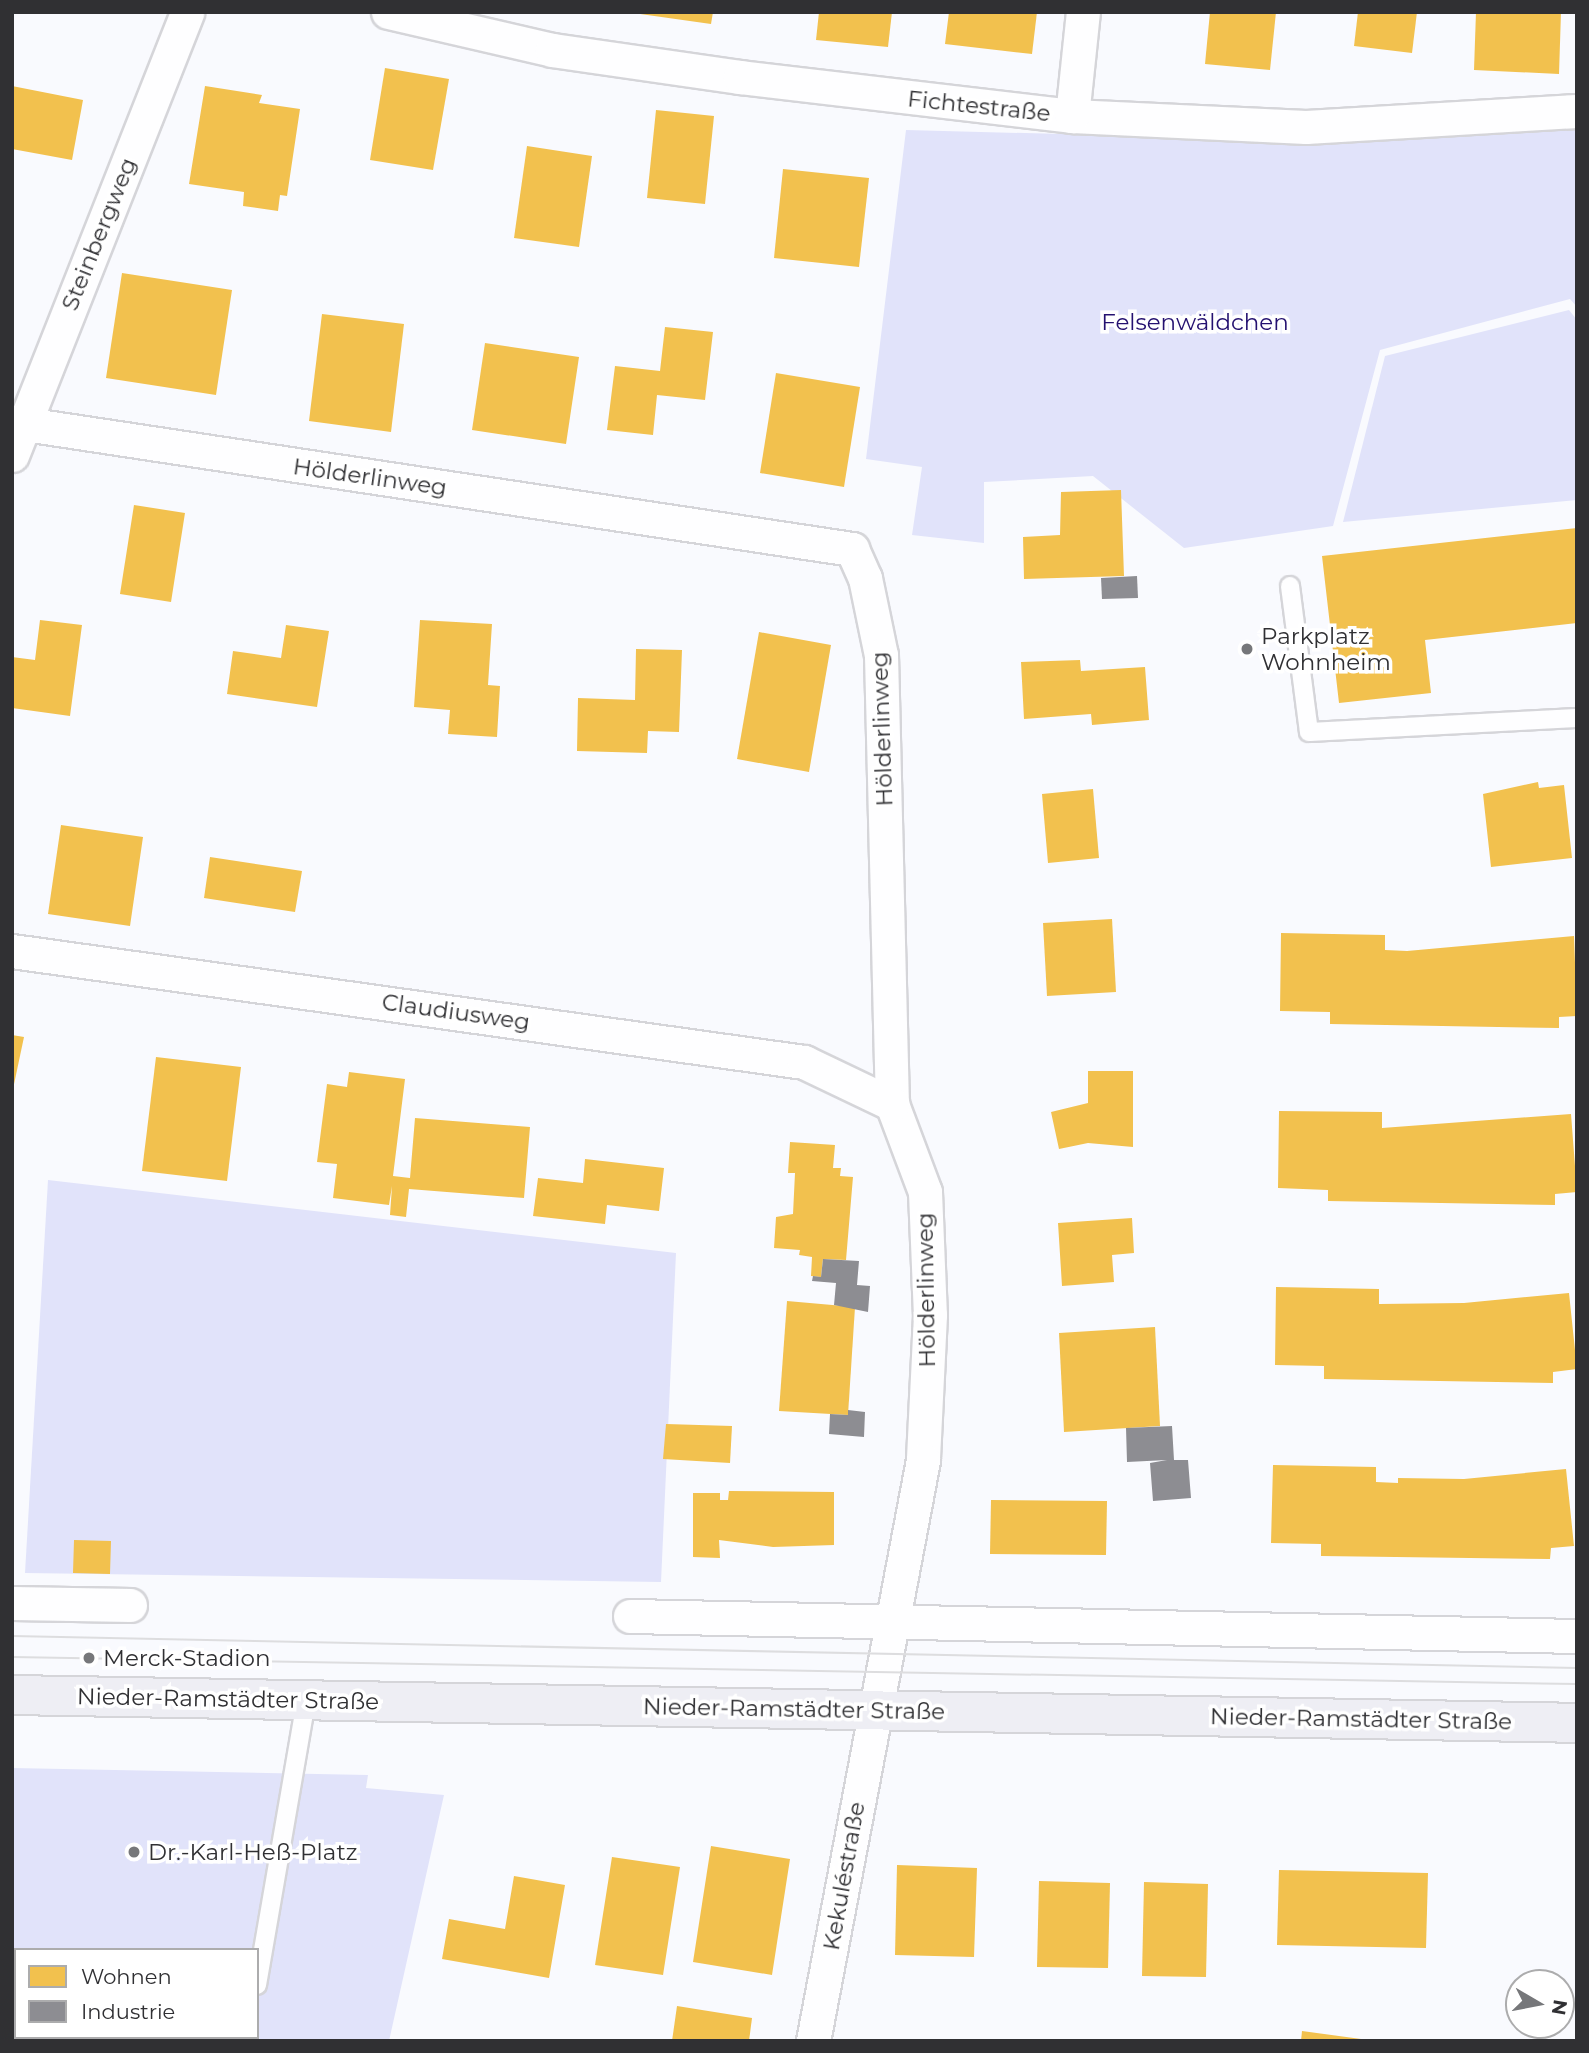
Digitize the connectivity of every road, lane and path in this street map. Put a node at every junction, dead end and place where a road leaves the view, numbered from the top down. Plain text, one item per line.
1 (187, 12) edge
2 (388, 12) edge
3 (1083, 12) edge
4 (1577, 111) edge
5 (1072, 116) junction
6 (18, 423) edge
7 (12, 455) edge
8 (1290, 586) dead end
9 (1577, 718) edge
10 (12, 951) edge
11 (892, 1104) junction
12 (12, 1603) edge
13 (130, 1605) dead end
14 (630, 1616) dead end
15 (891, 1624) junction
16 (1577, 1636) edge
17 (12, 1695) edge
18 (306, 1700) junction
19 (874, 1711) junction
20 (1577, 1723) edge
21 (259, 1972) edge
22 (813, 2041) edge

1 - 6 street, Steinbergweg
2 - 5 street, Fichtestraße
3 - 5 street
4 - 5 street, Fichtestraße
6 - 7 street, Steinbergweg
6 - 11 street, Hölderlinweg
8 - 9 lane
10 - 11 street, Claudiusweg
11 - 15 street, Hölderlinweg
12 - 13 street
14 - 15 street
15 - 16 street
15 - 19 street, Hölderlinweg
17 - 18 main road, Nieder-Ramstädter Straße
18 - 19 main road, Nieder-Ramstädter Straße
18 - 21 lane
19 - 20 main road, Nieder-Ramstädter Straße
19 - 22 street, Kekuléstraße

